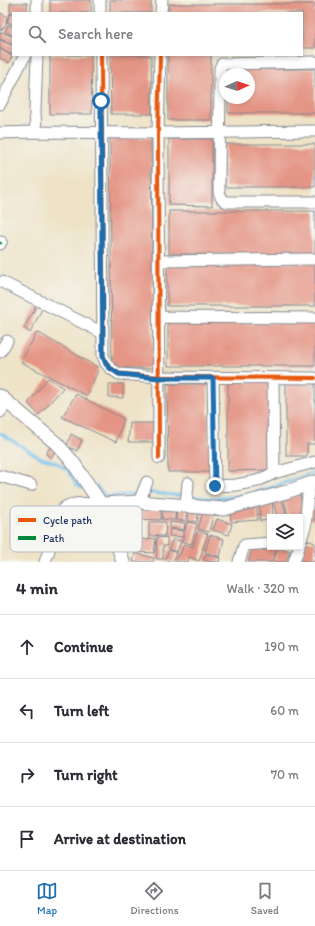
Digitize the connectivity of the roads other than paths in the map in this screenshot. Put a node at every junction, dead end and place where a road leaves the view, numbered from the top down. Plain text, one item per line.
1 (37, 0) edge
2 (100, 0) edge
3 (162, 0) edge
4 (37, 12) edge
5 (100, 12) edge
6 (161, 12) edge
7 (24, 56) edge
8 (37, 56) edge
9 (101, 56) edge
10 (160, 56) edge
11 (315, 62) edge
12 (0, 104) edge
13 (36, 132) junction
14 (102, 132) junction
15 (220, 132) junction
16 (315, 132) edge
17 (0, 133) edge
18 (158, 133) junction
19 (315, 202) edge
20 (315, 259) edge
21 (159, 261) junction
22 (2, 282) dead end
23 (159, 317) junction
24 (315, 318) edge
25 (103, 334) junction
26 (6, 341) dead end
27 (0, 352) edge
28 (159, 378) junction
29 (213, 378) junction
30 (273, 378) junction
31 (315, 378) edge
32 (3, 403) edge
33 (159, 458) dead end
34 (315, 462) edge
35 (274, 473) junction
36 (0, 476) edge
37 (312, 483) edge
38 (31, 485) dead end
39 (97, 499) junction
40 (66, 506) edge
41 (101, 506) edge
42 (307, 528) edge
43 (267, 543) edge
44 (298, 550) edge
45 (49, 552) edge
46 (119, 552) edge
47 (46, 562) edge
48 (122, 562) edge
49 (239, 562) edge
50 (294, 562) edge

1 - 4 street
2 - 5 street
3 - 6 street
7 - 12 street
8 - 13 street
9 - 14 street
10 - 18 street
11 - 15 street
13 - 14 street
13 - 17 street
14 - 18 street
14 - 25 street
15 - 16 street
15 - 18 street
15 - 19 street
18 - 21 street
20 - 21 street
21 - 23 street
22 - 25 street
23 - 24 street
23 - 28 street
25 - 28 street
26 - 27 street
28 - 29 street
28 - 33 street
29 - 30 street
29 - 35 street
30 - 31 street
30 - 35 street
32 - 39 street
34 - 35 street
36 - 38 street
37 - 39 street
37 - 42 street
39 - 40 street
39 - 41 street
43 - 49 street
44 - 50 street
45 - 47 street
46 - 48 street

